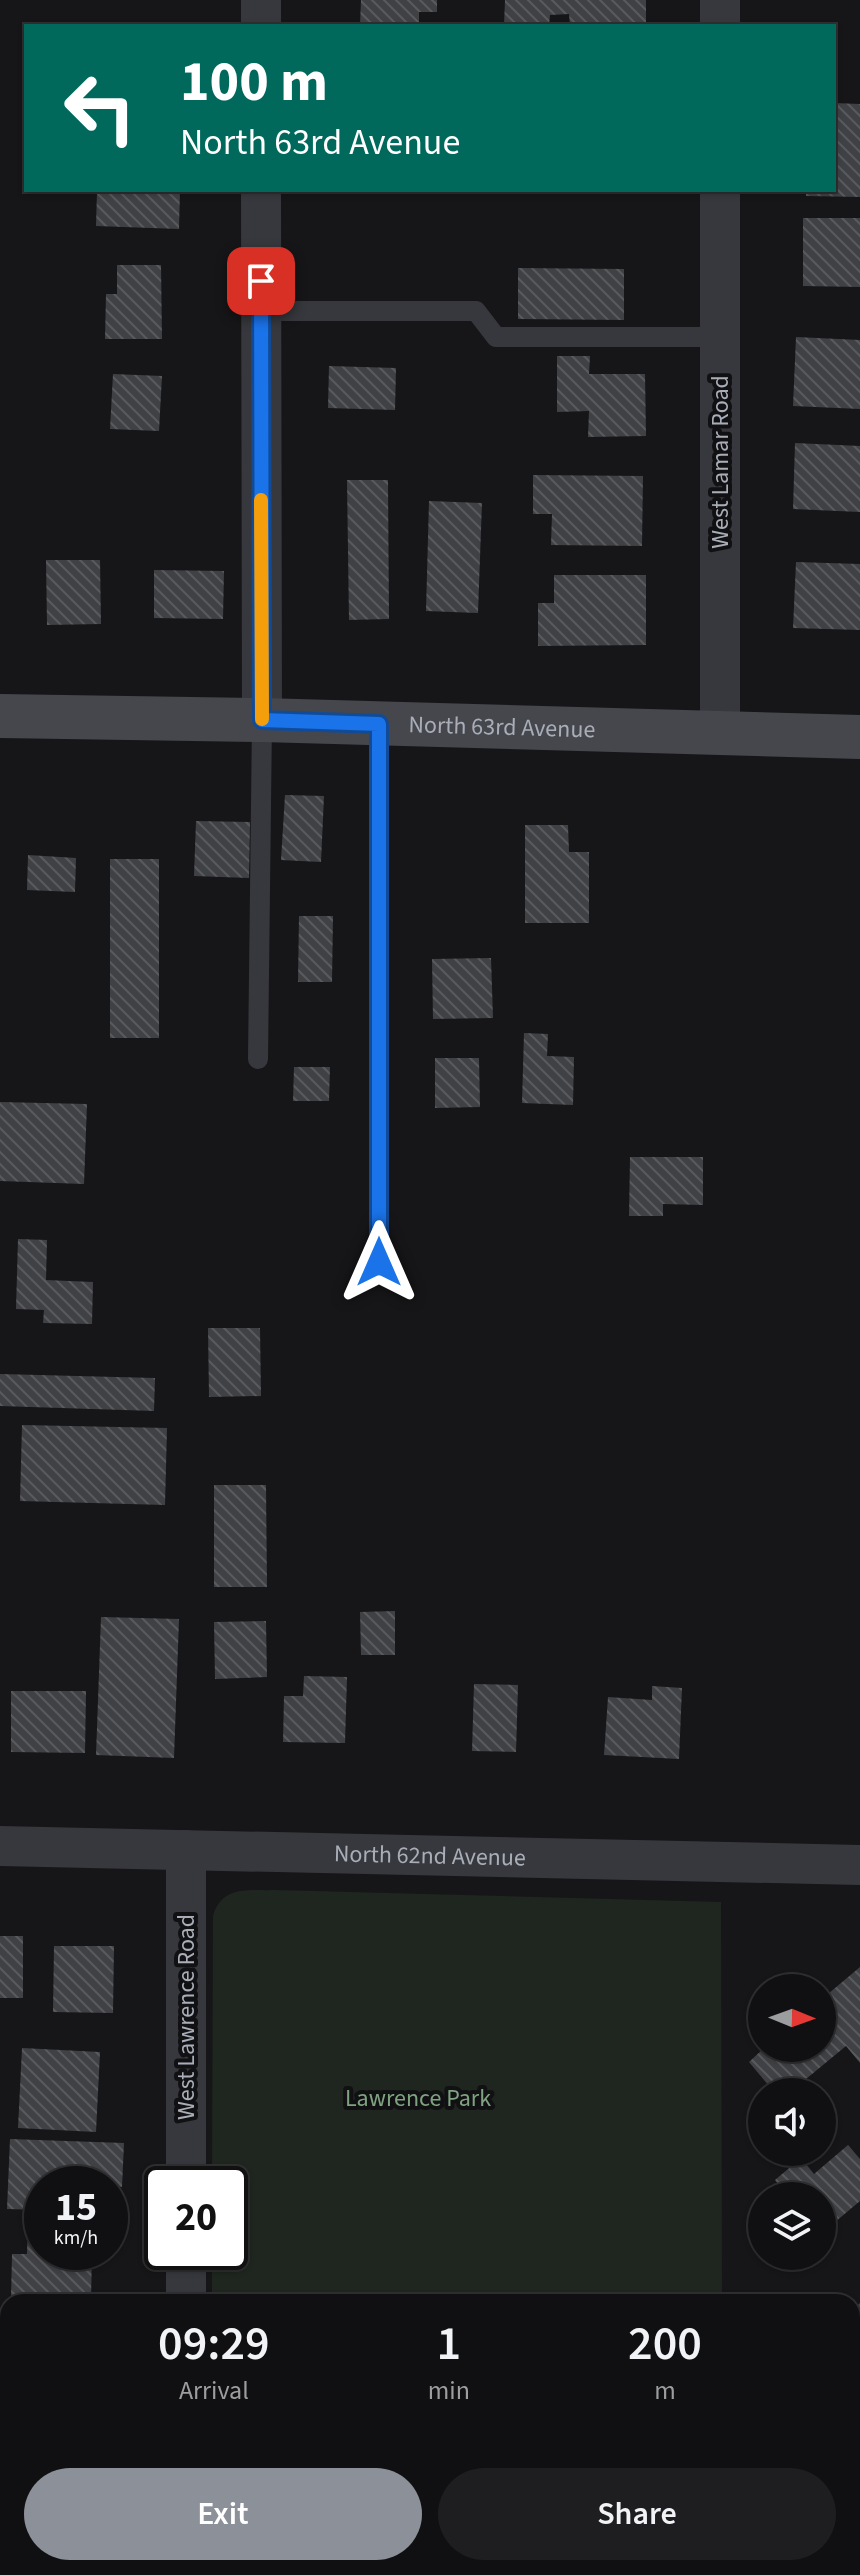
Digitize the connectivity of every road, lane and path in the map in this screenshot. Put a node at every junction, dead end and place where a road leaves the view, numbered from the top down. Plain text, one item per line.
1 (261, 0) edge
2 (720, 0) edge
3 (261, 24) edge
4 (720, 24) edge
5 (261, 192) edge
6 (720, 192) edge
7 (261, 311) junction
8 (720, 337) junction
9 (0, 716) edge
10 (262, 720) junction
11 (379, 724) junction
12 (720, 734) junction
13 (860, 737) edge
14 (258, 1059) dead end
15 (379, 1262) dead end
16 (0, 1846) edge
17 (186, 1850) junction
18 (860, 1865) edge
19 (186, 2166) edge
20 (186, 2270) edge
21 (186, 2294) edge

1 - 3 street
2 - 4 street
5 - 7 street
6 - 8 street, West Lamar Road
7 - 8 lane
7 - 10 street
8 - 12 street, West Lamar Road
9 - 10 street, North 63rd Avenue
10 - 11 street, North 63rd Avenue
10 - 14 lane
11 - 12 street, North 63rd Avenue
11 - 15 lane
12 - 13 street, North 63rd Avenue
16 - 17 street, North 62nd Avenue
17 - 18 street, North 62nd Avenue
17 - 19 street, West Lawrence Road
20 - 21 street

